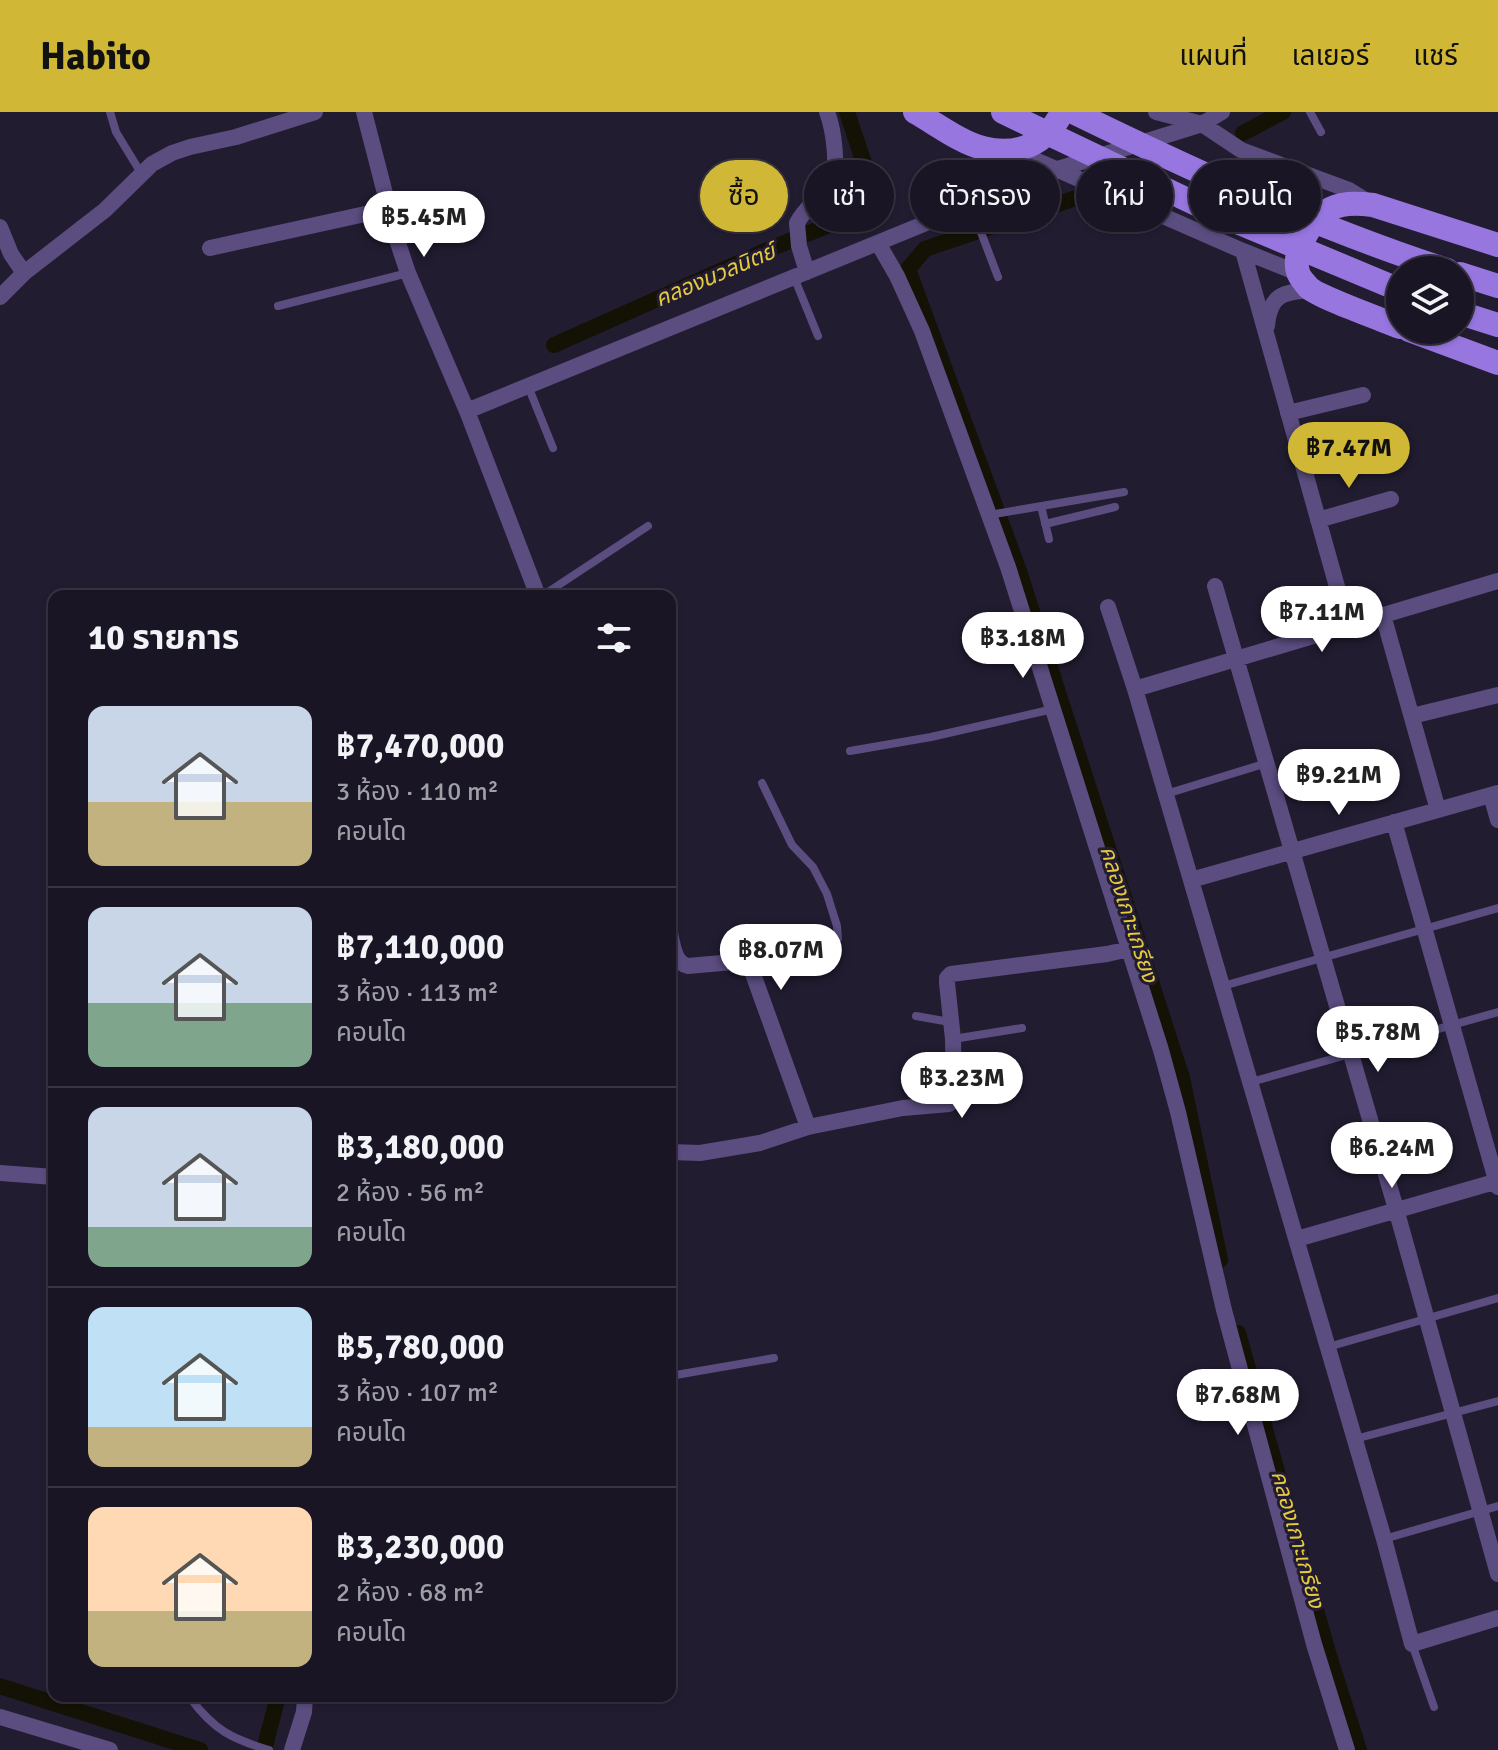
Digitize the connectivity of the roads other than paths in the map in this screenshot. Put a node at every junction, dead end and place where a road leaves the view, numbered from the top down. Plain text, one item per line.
1 (110, 112) edge
2 (315, 112) edge
3 (364, 112) edge
4 (827, 112) edge
5 (915, 112) edge
6 (1003, 112) edge
7 (1062, 112) edge
8 (1073, 112) edge
9 (1154, 112) edge
10 (1222, 112) edge
11 (1311, 114) edge
12 (1200, 118) edge
13 (1321, 132) dead end
14 (1147, 142) junction
15 (981, 148) junction
16 (1015, 151) junction
17 (993, 160) edge
18 (1036, 160) edge
19 (1060, 168) edge
20 (1060, 170) edge
21 (141, 173) junction
22 (1373, 205) junction
23 (388, 209) junction
24 (0, 227) edge
25 (910, 232) edge
26 (981, 232) edge
27 (878, 243) junction
28 (1498, 245) edge
29 (210, 248) dead end
30 (1243, 251) junction
31 (1403, 256) edge
32 (24, 273) junction
33 (408, 273) junction
34 (801, 274) junction
35 (998, 277) dead end
36 (1474, 278) edge
37 (1304, 282) junction
38 (1386, 284) edge
39 (1498, 286) edge
40 (0, 297) edge
41 (278, 306) dead end
42 (1474, 317) edge
43 (1386, 320) edge
44 (1498, 325) edge
45 (1266, 333) junction
46 (818, 336) dead end
47 (1447, 344) edge
48 (1498, 363) edge
49 (528, 386) junction
50 (1363, 395) dead end
51 (467, 411) junction
52 (1288, 413) junction
53 (553, 448) dead end
54 (1124, 492) dead end
55 (1391, 499) dead end
56 (1041, 506) junction
57 (1115, 507) dead end
58 (996, 514) junction
59 (1318, 520) junction
60 (1045, 524) junction
61 (648, 526) dead end
62 (1049, 539) dead end
63 (1498, 581) edge
64 (1215, 586) dead end
65 (538, 590) edge
66 (549, 590) edge
67 (1108, 607) dead end
68 (1383, 615) junction
69 (1348, 626) junction
70 (1236, 659) junction
71 (1135, 689) junction
72 (1498, 695) edge
73 (1053, 709) junction
74 (1412, 716) junction
75 (850, 751) dead end
76 (1267, 763) junction
77 (762, 783) dead end
78 (1166, 794) junction
79 (1495, 794) edge
80 (1438, 810) junction
81 (1498, 820) edge
82 (1394, 822) junction
83 (1292, 851) junction
84 (1191, 880) junction
85 (1498, 908) edge
86 (1424, 929) junction
87 (1129, 949) junction
88 (676, 955) edge
89 (1323, 957) junction
90 (744, 961) junction
91 (1223, 986) junction
92 (1498, 1012) edge
93 (916, 1016) dead end
94 (1452, 1025) junction
95 (1022, 1028) dead end
96 (952, 1030) junction
97 (1351, 1053) junction
98 (1251, 1082) junction
99 (808, 1127) junction
100 (676, 1152) edge
101 (0, 1173) edge
102 (48, 1177) edge
103 (1497, 1183) edge
104 (1396, 1209) junction
105 (1297, 1239) junction
106 (1498, 1298) edge
107 (1427, 1318) junction
108 (1328, 1347) junction
109 (774, 1358) dead end
110 (676, 1375) edge
111 (1498, 1401) edge
112 (1453, 1413) junction
113 (1355, 1439) junction
114 (1498, 1506) edge
115 (1481, 1511) junction
116 (1384, 1539) junction
117 (1498, 1574) edge
118 (1498, 1618) edge
119 (1412, 1644) junction
120 (193, 1702) edge
121 (305, 1702) edge
122 (1434, 1707) dead end
123 (0, 1717) edge
124 (110, 1750) edge
125 (269, 1750) edge
126 (292, 1750) edge
127 (1347, 1750) edge

1 - 21 lane
2 - 21 street
3 - 23 street
4 - 34 street
5 - 15 main road
6 - 38 main road, bridge
7 - 16 main road
8 - 31 main road, bridge
9 - 12 street
9 - 14 street
10 - 12 street
11 - 13 lane
12 - 14 street
12 - 22 street
14 - 19 street
15 - 16 main road
15 - 17 street
16 - 18 street
20 - 30 street
21 - 32 street
22 - 28 main road
22 - 37 main road
23 - 29 street
23 - 33 street
24 - 32 street
25 - 27 street
26 - 35 lane
27 - 34 street
27 - 58 street
30 - 37 street
30 - 45 street
32 - 40 street
33 - 41 lane
33 - 51 street
34 - 46 lane
34 - 49 street
36 - 39 main road
37 - 43 main road
37 - 45 street
42 - 44 main road
45 - 52 street
47 - 48 main road
49 - 51 street
49 - 53 lane
50 - 52 street
51 - 65 street
52 - 59 street
54 - 56 lane
55 - 59 street
56 - 58 lane
56 - 60 lane
57 - 60 lane
58 - 73 street
59 - 69 street
60 - 62 lane
61 - 66 lane
63 - 68 street
64 - 70 street
67 - 71 street
68 - 69 street
68 - 74 street
69 - 70 street
70 - 71 street
70 - 76 street
71 - 78 street
72 - 74 street
73 - 75 lane
73 - 87 street
74 - 80 street
76 - 78 lane
76 - 83 street
77 - 90 lane
78 - 84 street
79 - 80 street
79 - 81 street
80 - 82 street
82 - 83 street
82 - 86 street
83 - 84 street
83 - 89 street
84 - 91 street
85 - 86 lane
86 - 89 lane
86 - 94 street
87 - 96 street
87 - 127 street
88 - 90 street
89 - 91 lane
89 - 97 street
90 - 99 street
91 - 98 street
92 - 94 lane
93 - 96 lane
94 - 97 lane
94 - 103 street
95 - 96 lane
96 - 99 street
97 - 98 lane
97 - 104 street
98 - 105 street
99 - 100 street
101 - 102 street
103 - 104 street
104 - 105 street
104 - 107 street
105 - 108 street
106 - 107 lane
107 - 108 lane
107 - 112 street
108 - 113 street
109 - 110 lane
111 - 112 lane
112 - 113 lane
112 - 115 street
113 - 116 street
114 - 115 lane
115 - 116 lane
115 - 117 street
116 - 119 street
118 - 119 street
119 - 122 lane
120 - 125 lane
121 - 126 street
123 - 124 street

